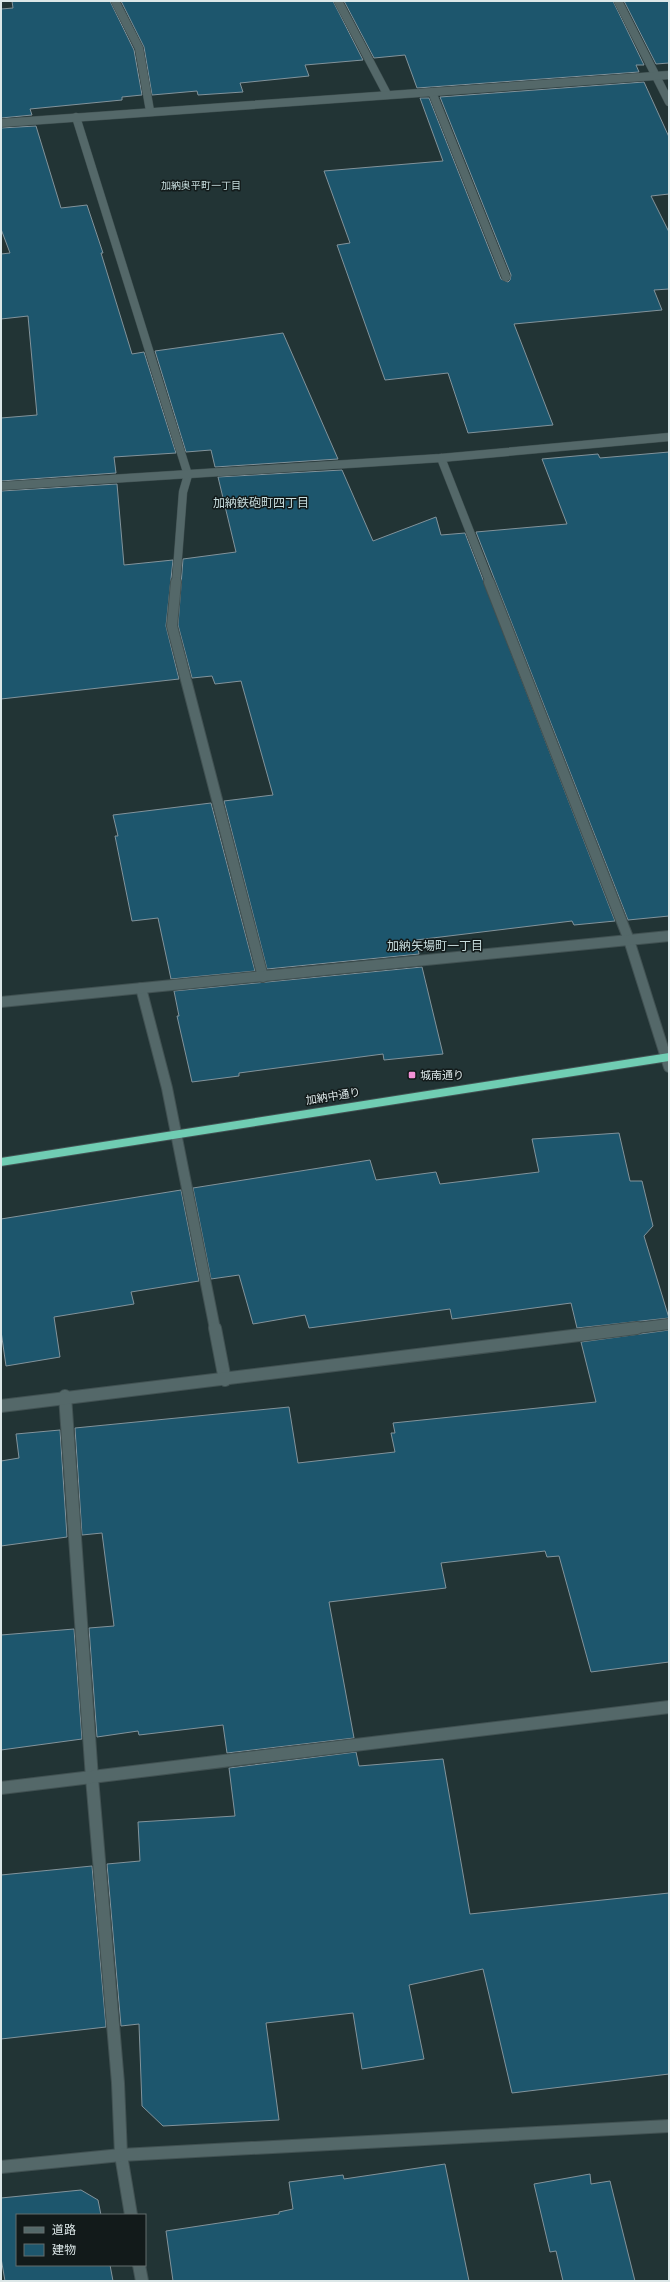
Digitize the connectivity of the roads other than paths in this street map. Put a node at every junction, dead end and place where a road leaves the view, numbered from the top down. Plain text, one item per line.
1 (115, 1) edge
2 (338, 1) edge
3 (618, 1) edge
4 (669, 75) edge
5 (656, 76) junction
6 (432, 92) junction
7 (387, 94) junction
8 (669, 102) edge
9 (150, 111) junction
10 (76, 117) junction
11 (1, 123) edge
12 (506, 277) dead end
13 (669, 437) edge
14 (441, 458) junction
15 (188, 475) junction
16 (1, 486) edge
17 (669, 936) edge
18 (629, 940) junction
19 (263, 976) junction
20 (141, 988) junction
21 (1, 1002) edge
22 (668, 1060) edge
23 (176, 1133) junction
24 (1, 1162) edge
25 (669, 1324) edge
26 (225, 1380) junction
27 (65, 1396) junction
28 (1, 1406) edge
29 (669, 1707) edge
30 (92, 1778) junction
31 (1, 1788) edge
32 (669, 2126) edge
33 (121, 2155) junction
34 (1, 2167) edge
35 (131, 2214) edge
36 (139, 2266) edge
37 (142, 2281) edge

1 - 9 street
2 - 7 street
3 - 5 street
4 - 5 street
5 - 6 street
5 - 8 street
6 - 7 street
6 - 12 street
7 - 9 street
9 - 10 street
10 - 11 street
10 - 15 street
13 - 14 street
14 - 15 street
14 - 18 street
15 - 16 street
15 - 19 street
17 - 18 street
18 - 19 street
18 - 22 street
19 - 20 street
20 - 21 street
20 - 23 street
22 - 23 highway, 加納中通り
23 - 24 highway, 加納中通り
23 - 26 street
25 - 26 street
26 - 27 street
27 - 28 street
27 - 30 street
29 - 30 street
30 - 31 street
30 - 33 street
32 - 33 street
33 - 34 street
33 - 35 street
36 - 37 street

